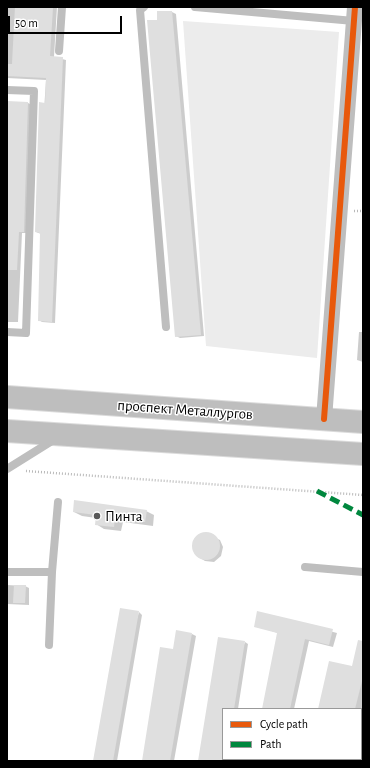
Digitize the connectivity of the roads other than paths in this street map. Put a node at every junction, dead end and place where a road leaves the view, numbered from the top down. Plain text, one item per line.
1 (62, 7) edge
2 (144, 7) edge
3 (195, 7) edge
4 (354, 14) edge
5 (59, 51) dead end
6 (7, 90) edge
7 (166, 328) dead end
8 (7, 332) edge
9 (7, 397) edge
10 (324, 419) junction
11 (363, 422) edge
12 (7, 431) edge
13 (63, 434) junction
14 (363, 454) edge
15 (7, 469) edge
16 (58, 502) dead end
17 (305, 567) dead end
18 (7, 572) edge
19 (52, 572) junction
20 (363, 572) edge
21 (49, 646) dead end

1 - 5 lane
2 - 7 lane
3 - 4 lane
4 - 10 street
6 - 8 lane
9 - 10 main road, проспект Металлургов
10 - 11 main road, проспект Металлургов
12 - 13 main road
13 - 14 main road
13 - 15 lane
16 - 19 lane
17 - 20 lane
18 - 19 lane
19 - 21 lane

